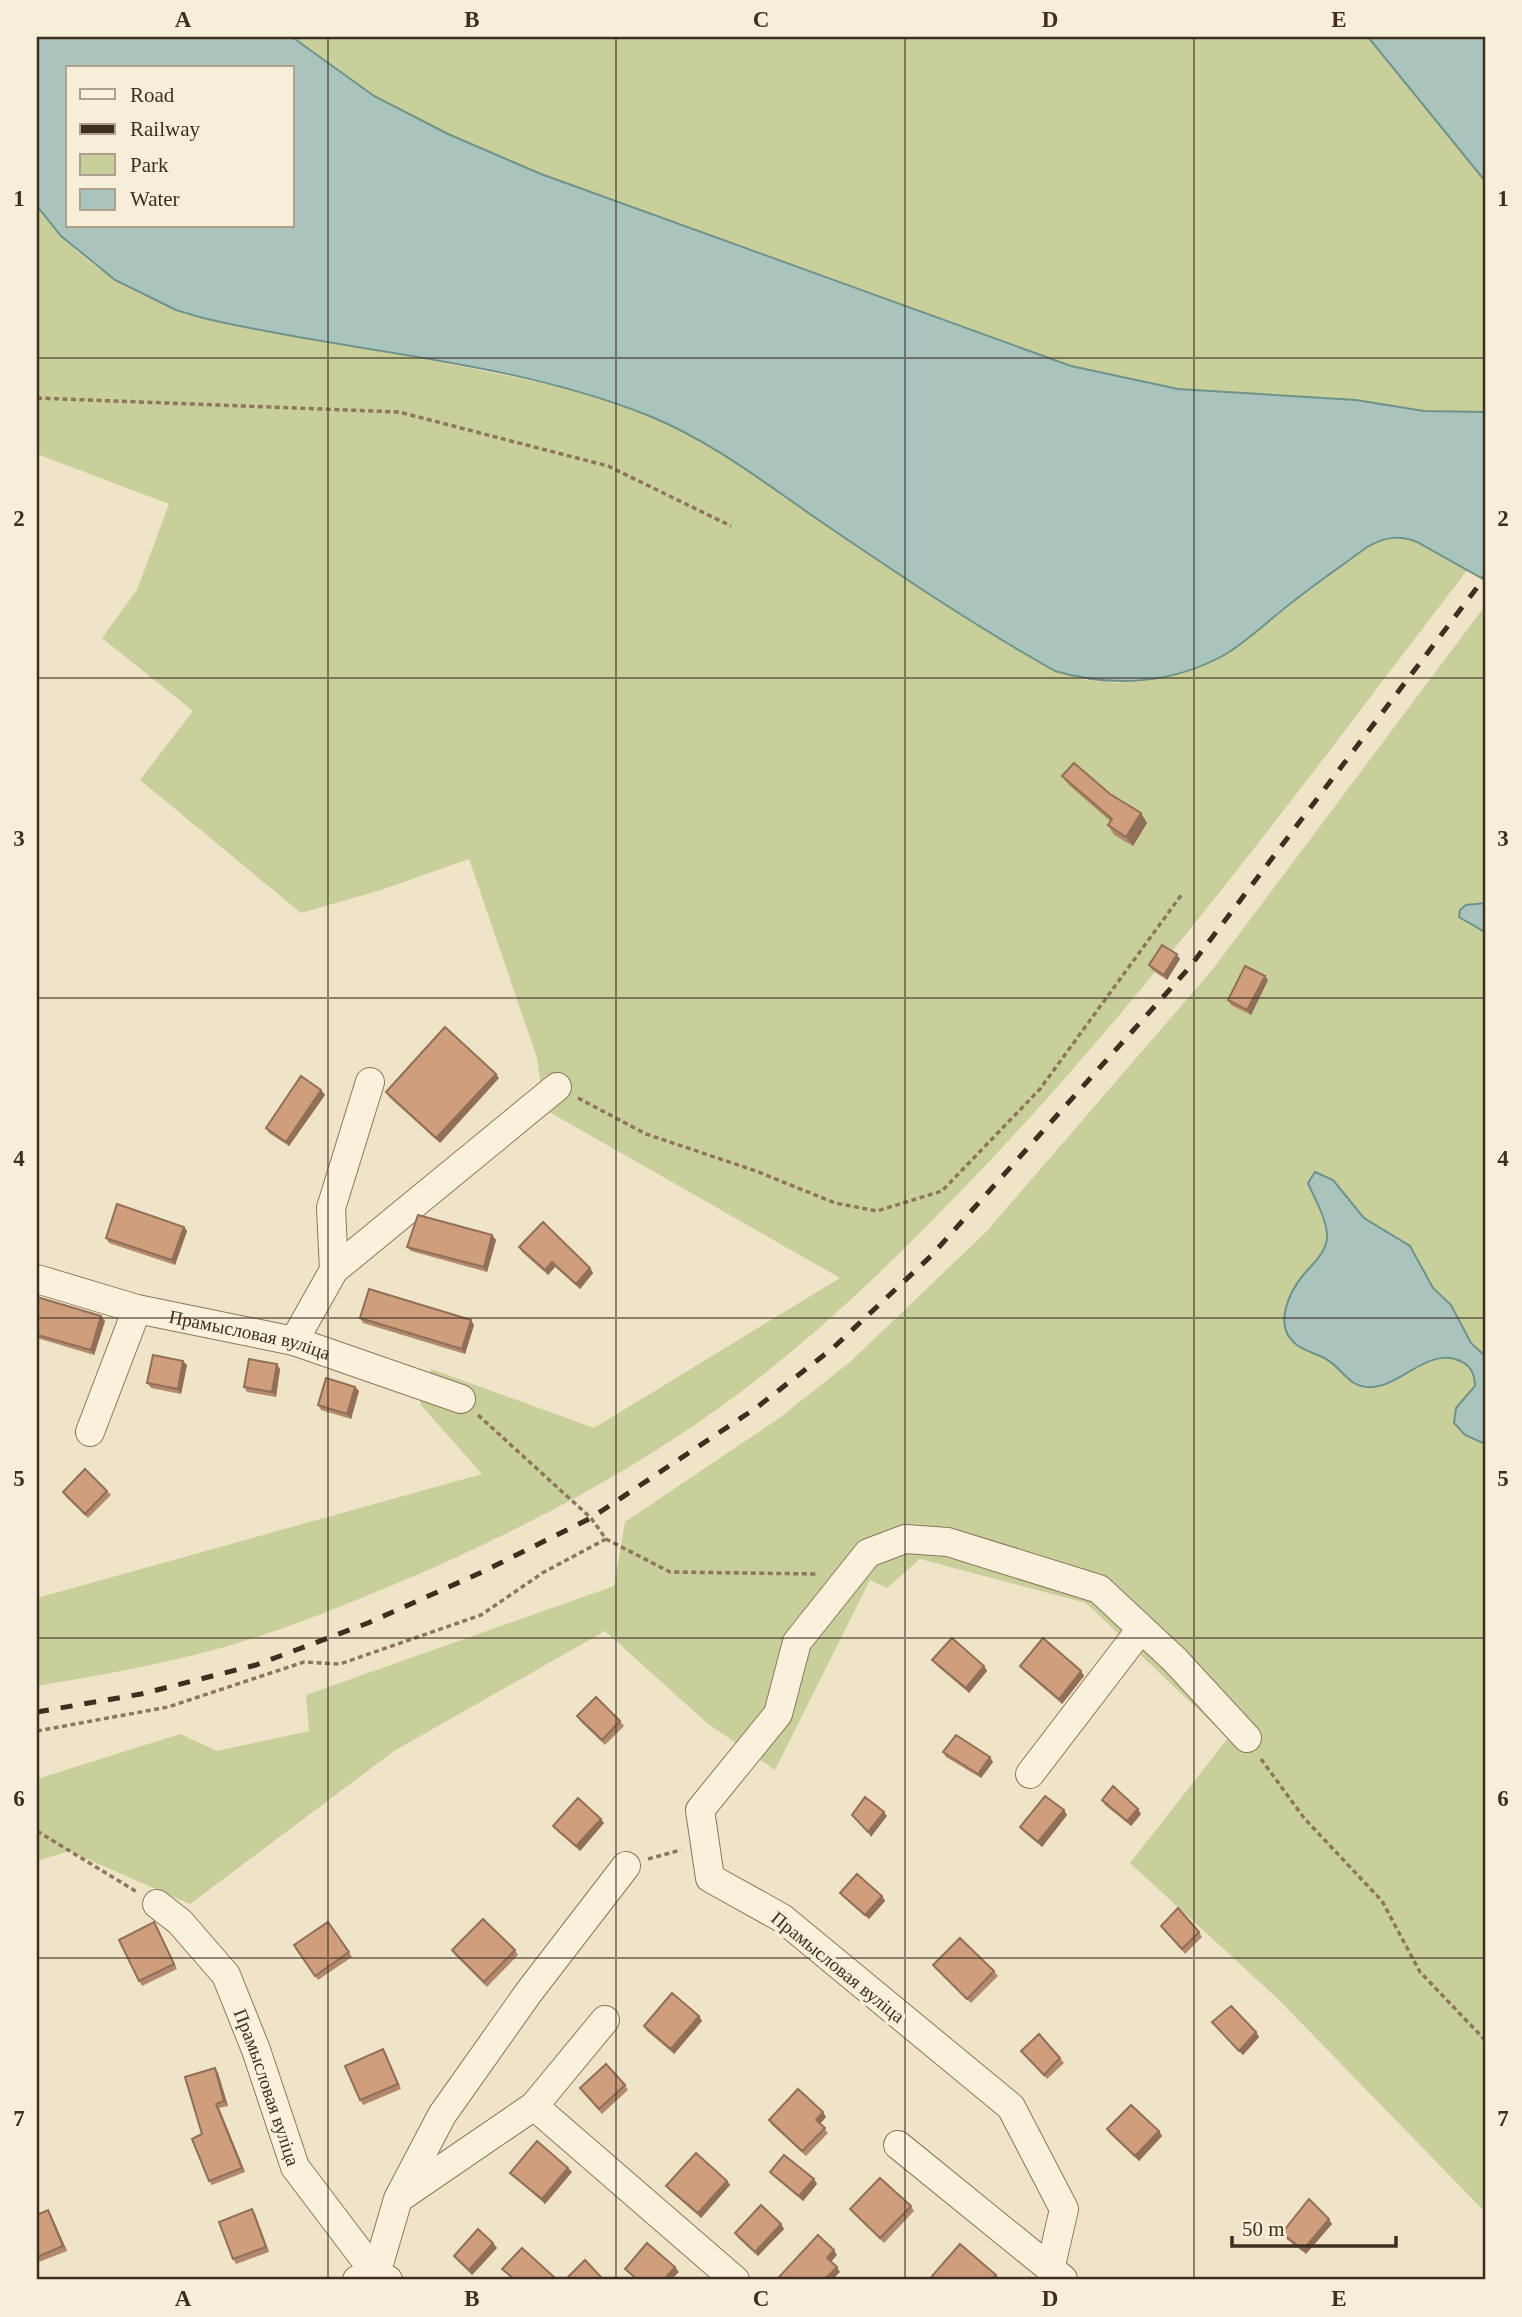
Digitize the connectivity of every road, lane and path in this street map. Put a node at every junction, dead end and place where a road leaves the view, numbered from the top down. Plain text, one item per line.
1 (37, 398) edge
2 (731, 526) dead end
3 (1182, 894) dead end
4 (370, 1082) dead end
5 (557, 1087) joint
6 (334, 1270) junction
7 (37, 1279) edge
8 (136, 1308) junction
9 (294, 1341) junction
10 (461, 1399) joint
11 (90, 1432) dead end
12 (606, 1539) junction
13 (850, 1575) junction
14 (1141, 1629) junction
15 (37, 1731) edge
16 (1247, 1738) joint
17 (1030, 1774) dead end
18 (37, 1831) edge
19 (705, 1843) junction
20 (626, 1866) joint
21 (157, 1904) joint
22 (605, 2020) dead end
23 (1485, 2039) edge
24 (534, 2106) junction
25 (898, 2145) dead end
26 (398, 2199) junction
27 (1058, 2275) edge
28 (373, 2278) edge
29 (736, 2280) edge

1 - 2 path
3 - 5 path
4 - 6 street
5 - 6 street
6 - 9 street
7 - 8 street, Прамысловая вуліца
8 - 9 street, Прамысловая вуліца
8 - 11 street
9 - 10 street, Прамысловая вуліца
10 - 12 path
12 - 13 path
12 - 15 path
13 - 14 street, Прамысловая вуліца
13 - 19 street, Прамысловая вуліца
14 - 16 street, Прамысловая вуліца
14 - 17 street
16 - 23 path
18 - 21 path
19 - 20 path
19 - 27 street, Прамысловая вуліца
20 - 26 street, Прамысловая вуліца
21 - 28 street, Прамысловая вуліца
22 - 24 street
24 - 26 street
24 - 29 street
25 - 27 street, Прамысловая вуліца
26 - 28 street, Прамысловая вуліца

